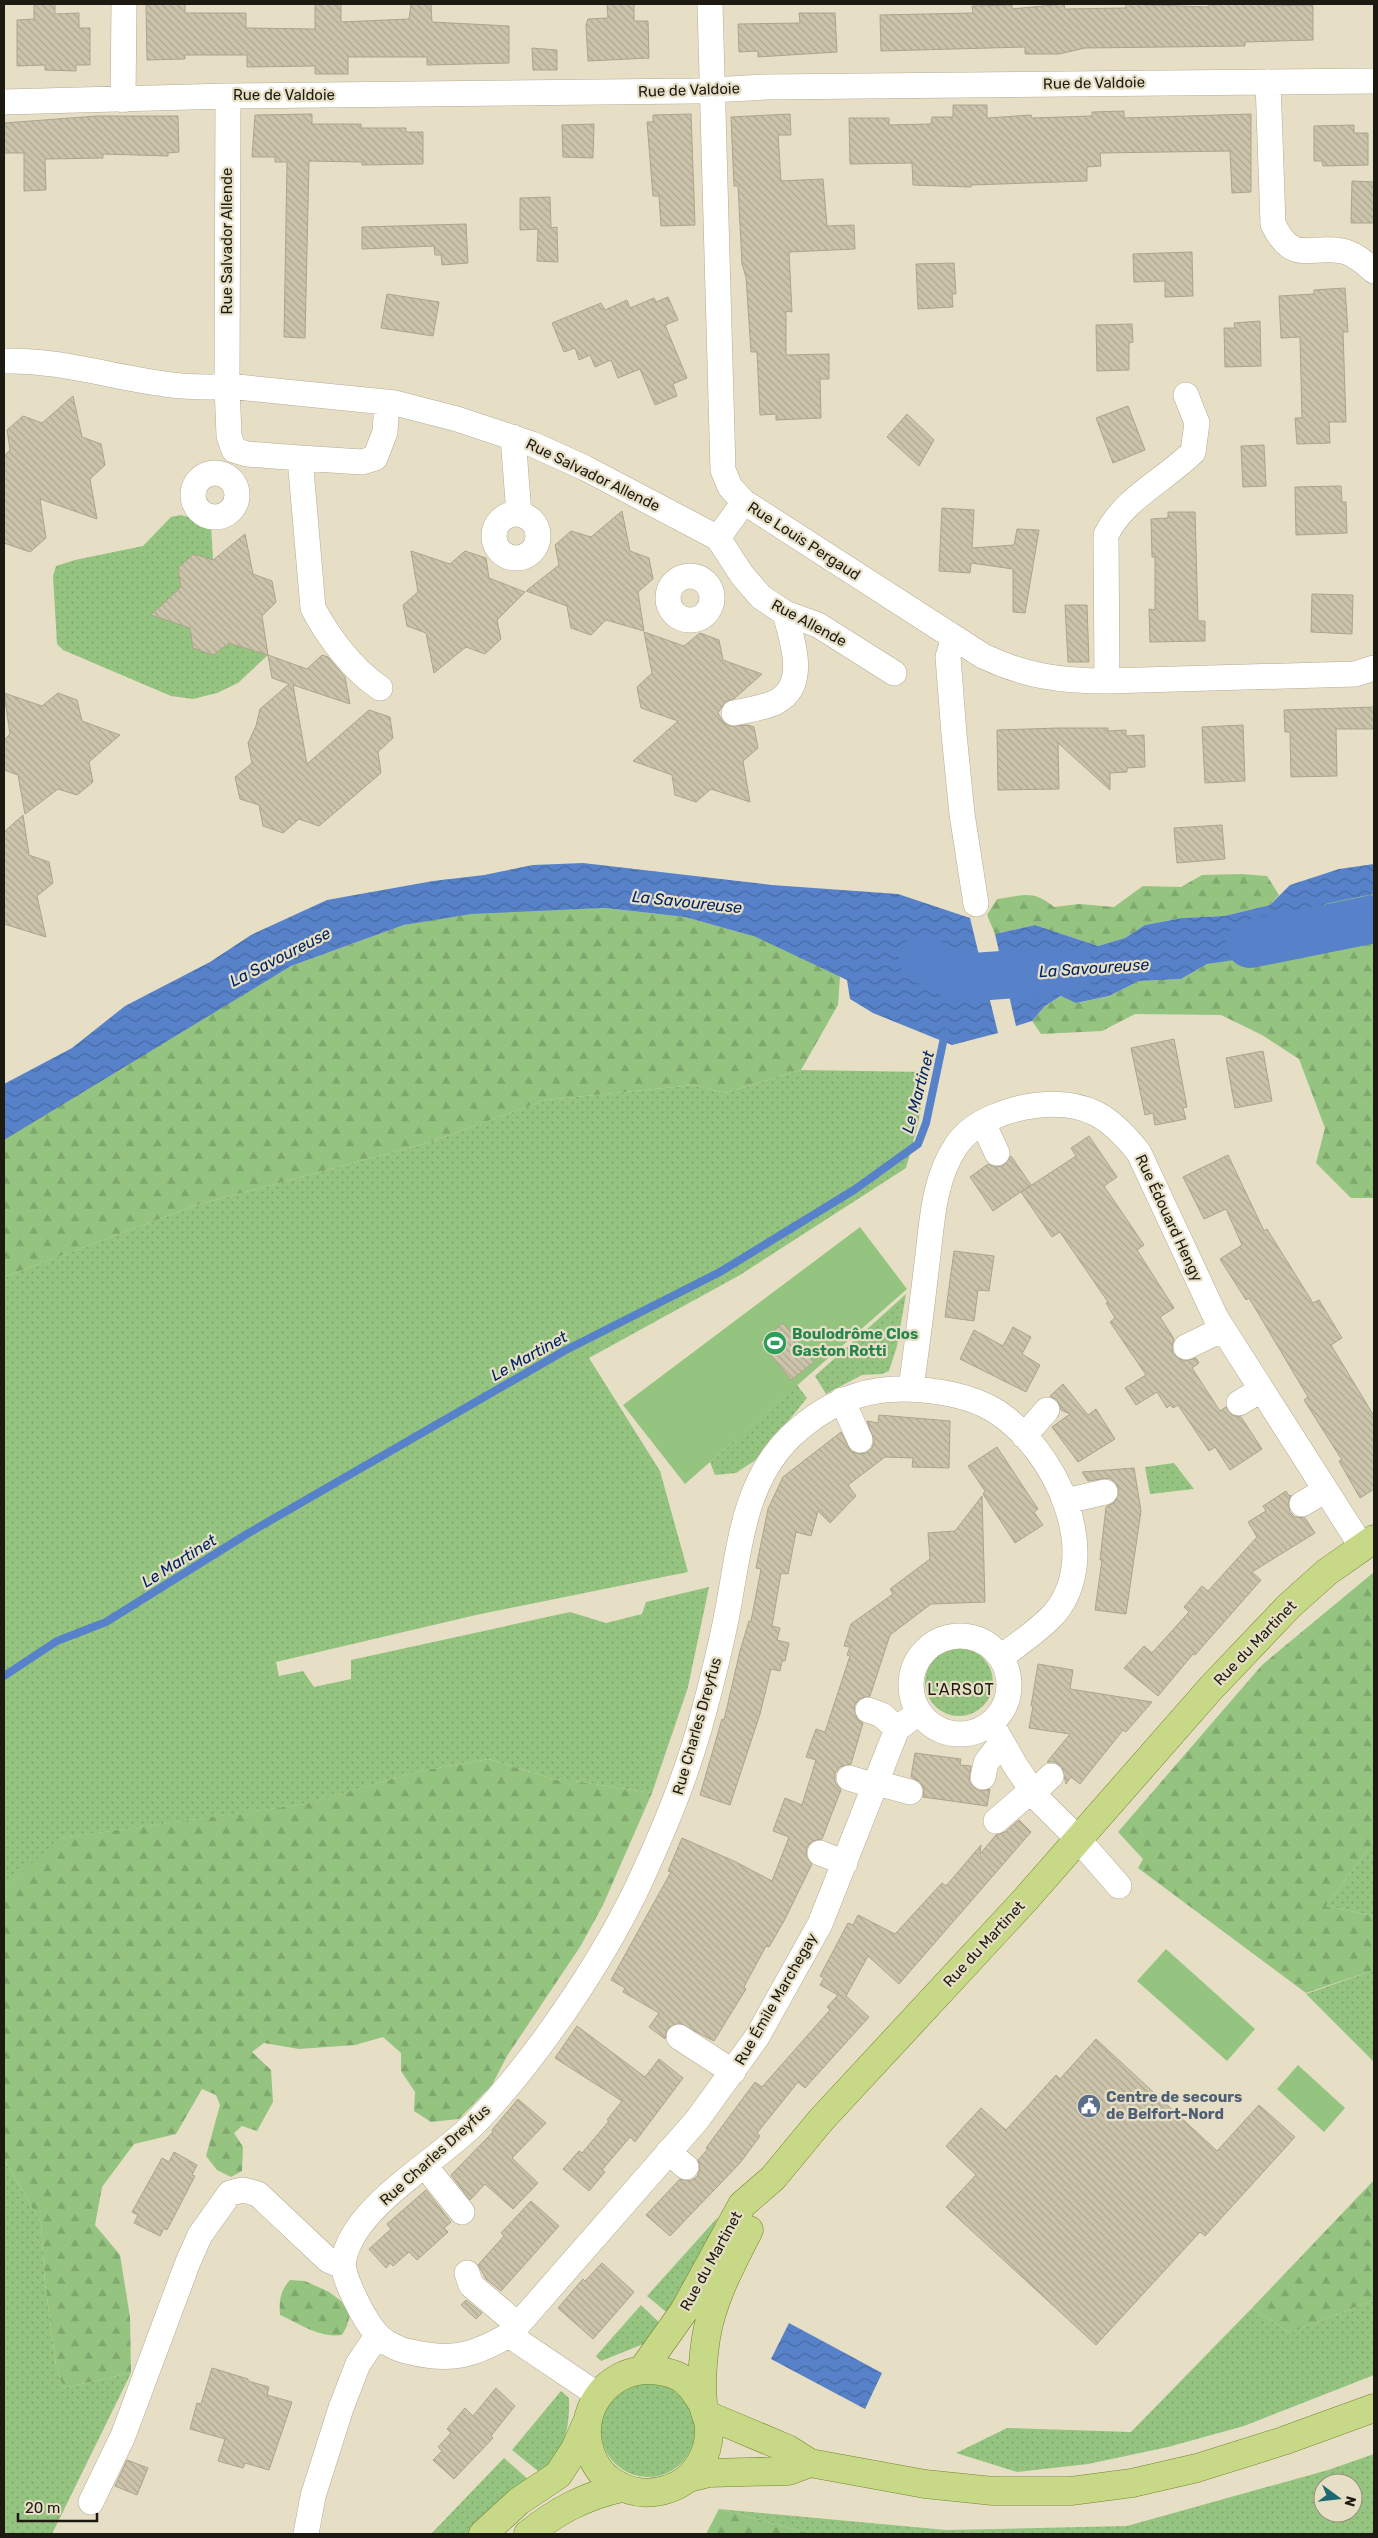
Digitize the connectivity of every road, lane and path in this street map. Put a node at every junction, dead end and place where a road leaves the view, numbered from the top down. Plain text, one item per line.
1 (124, 4) edge
2 (710, 4) edge
3 (1374, 81) edge
4 (1268, 82) junction
5 (713, 90) junction
6 (228, 96) junction
7 (124, 100) junction
8 (4, 102) edge
9 (1374, 271) edge
10 (4, 360) edge
11 (227, 386) junction
12 (1186, 395) dead end
13 (387, 402) junction
14 (513, 438) junction
15 (234, 450) junction
16 (300, 458) junction
17 (220, 472) dead end
18 (744, 502) junction
19 (519, 514) dead end
20 (724, 547) junction
21 (703, 580) dead end
22 (785, 613) junction
23 (954, 638) junction
24 (1374, 668) edge
25 (894, 673) dead end
26 (1107, 681) junction
27 (380, 688) dead end
28 (734, 713) dead end
29 (976, 904) dead end
30 (983, 1123) junction
31 (997, 1153) dead end
32 (1223, 1329) junction
33 (1186, 1347) dead end
34 (911, 1388) junction
35 (1261, 1390) junction
36 (842, 1400) junction
37 (1239, 1403) dead end
38 (1047, 1410) dead end
39 (1024, 1436) junction
40 (860, 1440) dead end
41 (1324, 1491) junction
42 (1106, 1492) dead end
43 (1066, 1501) junction
44 (1302, 1504) dead end
45 (1368, 1543) edge
46 (1001, 1657) junction
47 (868, 1710) dead end
48 (919, 1712) junction
49 (897, 1729) junction
50 (996, 1733) junction
51 (983, 1777) dead end
52 (849, 1778) dead end
53 (876, 1785) junction
54 (1039, 1786) junction
55 (910, 1792) dead end
56 (996, 1821) dead end
57 (1078, 1839) junction
58 (820, 1853) dead end
59 (845, 1863) junction
60 (1118, 1886) dead end
61 (679, 2037) dead end
62 (734, 2072) junction
63 (425, 2166) junction
64 (773, 2178) junction
65 (462, 2212) dead end
66 (342, 2266) junction
67 (467, 2273) dead end
68 (513, 2330) junction
69 (377, 2336) junction
70 (642, 2370) junction
71 (598, 2395) junction
72 (1374, 2408) edge
73 (705, 2410) junction
74 (586, 2424) junction
75 (810, 2463) junction
76 (689, 2478) junction
77 (622, 2488) junction
78 (91, 2502) dead end
79 (306, 2534) edge
80 (483, 2534) edge
81 (528, 2534) edge

1 - 7 street
2 - 5 street, Rue Louis Pergaud
3 - 4 street, Rue de Valdoie
4 - 5 street, Rue de Valdoie
4 - 9 street
5 - 6 street, Rue de Valdoie
5 - 18 street, Rue Louis Pergaud
6 - 7 street, Rue de Valdoie
6 - 11 street, Rue Salvador Allende
7 - 8 street, Rue de Valdoie
10 - 11 street, Rue Salvador Allende
11 - 13 street, Rue Salvador Allende
11 - 15 street
12 - 26 street
13 - 14 street, Rue Salvador Allende
13 - 16 street
14 - 19 street
14 - 20 street, Rue Salvador Allende
15 - 16 street
15 - 17 street
16 - 27 street
18 - 20 street
18 - 23 street, Rue Louis Pergaud
20 - 21 street
20 - 22 street, Rue Allende
22 - 25 street, Rue Allende
22 - 28 street
23 - 26 street, Rue Louis Pergaud
23 - 29 street
24 - 26 street, Rue Louis Pergaud
30 - 31 street
30 - 32 street, Rue Édouard Hengy
30 - 34 street, Rue Édouard Hengy
32 - 33 street
32 - 35 street, Rue Édouard Hengy
34 - 36 street, Rue Charles Dreyfus
34 - 39 street, Rue Charles Dreyfus
35 - 37 street
35 - 41 street, Rue Édouard Hengy
36 - 40 street
36 - 63 street, Rue Charles Dreyfus
38 - 39 street
39 - 43 street, Rue Charles Dreyfus
41 - 44 street
41 - 45 street, Rue Édouard Hengy
42 - 43 street
43 - 46 street, Rue Charles Dreyfus
45 - 57 main road, Rue du Martinet
46 - 48 street
46 - 50 street
47 - 49 street
48 - 49 street
48 - 50 street
49 - 53 street, Rue Émile Marchegay
50 - 51 street
50 - 54 street
52 - 53 street
53 - 55 street
53 - 59 street, Rue Émile Marchegay
54 - 56 street
54 - 57 street
57 - 60 street
57 - 64 main road, Rue du Martinet
58 - 59 street
59 - 62 street, Rue Émile Marchegay
61 - 62 street
62 - 68 street, Rue Émile Marchegay
63 - 65 street
63 - 66 street, Rue Charles Dreyfus
64 - 70 main road, Rue du Martinet
64 - 73 main road
66 - 69 street
66 - 78 street
67 - 68 street
68 - 69 street
68 - 71 street
69 - 79 street
70 - 71 main road
70 - 73 main road
71 - 74 main road
72 - 75 main road
73 - 75 main road
73 - 76 main road
74 - 77 main road
74 - 80 main road
75 - 76 main road
76 - 77 main road
77 - 81 main road

